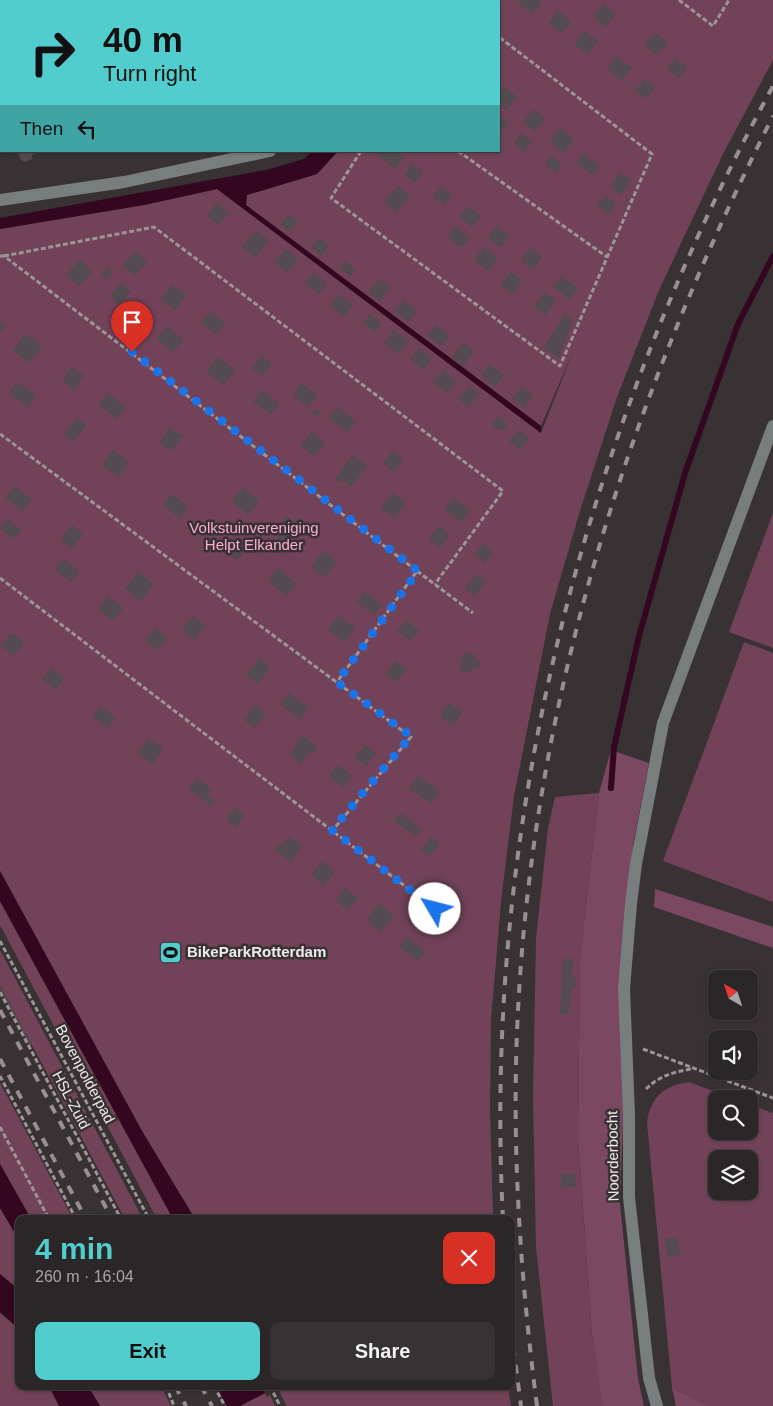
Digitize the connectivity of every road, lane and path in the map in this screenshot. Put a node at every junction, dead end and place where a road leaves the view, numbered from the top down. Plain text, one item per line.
1 (679, 0) edge
2 (729, 0) edge
3 (500, 38) edge
4 (265, 152) edge
5 (360, 152) edge
6 (459, 152) edge
7 (0, 200) edge
8 (2, 256) edge
9 (607, 258) junction
10 (773, 426) edge
11 (0, 434) edge
12 (418, 571) junction
13 (0, 578) edge
14 (435, 584) junction
15 (474, 613) dead end
16 (337, 682) junction
17 (332, 830) junction
18 (435, 909) dead end
19 (0, 940) edge
20 (0, 992) edge
21 (624, 1041) junction
22 (692, 1069) junction
23 (0, 1076) edge
24 (644, 1090) dead end
25 (773, 1098) edge
26 (0, 1127) edge
27 (47, 1215) edge
28 (74, 1215) edge
29 (119, 1215) edge
30 (147, 1215) edge
31 (167, 1390) edge
32 (216, 1390) edge
33 (272, 1390) edge
34 (174, 1406) edge
35 (225, 1406) edge
36 (280, 1406) edge
37 (657, 1406) edge

1 - 2 path
3 - 9 path
4 - 7 street
5 - 9 path
6 - 9 path
8 - 12 path
8 - 14 path
10 - 21 street, Noorderbocht
11 - 16 path
12 - 14 path
12 - 16 path
13 - 17 path
14 - 15 path
16 - 17 path
17 - 18 path
19 - 30 path, Bovenpolderpad
20 - 29 path, HSL-Zuid
21 - 22 path
21 - 37 street, Noorderbocht
22 - 24 path
22 - 25 path
23 - 28 path
26 - 27 path
31 - 34 path
32 - 35 path
33 - 36 path

